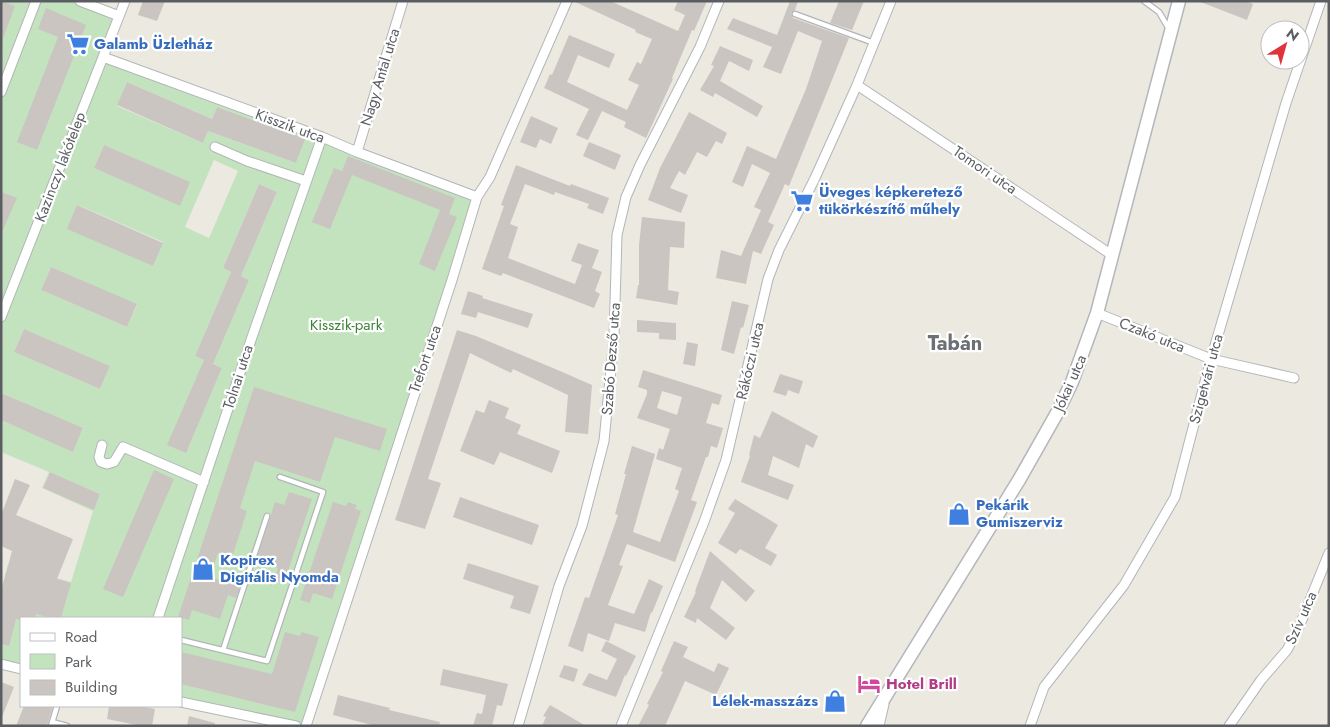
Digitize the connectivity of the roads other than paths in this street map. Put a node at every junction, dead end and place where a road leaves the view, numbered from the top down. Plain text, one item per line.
1 (36, 1) edge
2 (80, 1) edge
3 (126, 1) edge
4 (403, 1) edge
5 (567, 1) edge
6 (719, 1) edge
7 (891, 1) edge
8 (1144, 1) edge
9 (1179, 1) edge
10 (1321, 1) edge
11 (795, 14) dead end
12 (119, 16) junction
13 (1171, 32) junction
14 (874, 44) junction
15 (103, 57) junction
16 (857, 85) junction
17 (1, 92) edge
18 (322, 137) junction
19 (216, 147) dead end
20 (357, 152) junction
21 (306, 181) junction
22 (477, 196) junction
23 (1112, 255) junction
24 (1097, 313) junction
25 (1, 317) edge
26 (1211, 359) junction
27 (1294, 378) dead end
28 (102, 445) dead end
29 (280, 477) dead end
30 (204, 482) junction
31 (267, 516) dead end
32 (1329, 553) edge
33 (158, 617) edge
34 (182, 640) edge
35 (223, 650) junction
36 (1, 664) edge
37 (20, 668) edge
38 (886, 696) junction
39 (182, 702) edge
40 (57, 707) edge
41 (51, 724) edge
42 (67, 726) edge
43 (296, 726) edge
44 (306, 726) edge
45 (518, 726) edge
46 (621, 726) edge
47 (867, 726) edge
48 (879, 726) edge
49 (1030, 726) edge
50 (1230, 726) edge

1 - 17 street
2 - 12 street
3 - 12 street, Kazinczy lakótelep
4 - 20 street, Nagy Antal utca
5 - 22 street, Trefort utca
6 - 45 street, Szabó Dezső utca
7 - 14 street, Rákóczi utca
8 - 13 lane
9 - 13 main road, Jókai utca
10 - 26 street, Szigetvári utca
11 - 14 lane
12 - 15 street, Kazinczy lakótelep
13 - 23 main road, Jókai utca
14 - 16 street, Rákóczi utca
15 - 18 street, Kisszik utca
15 - 25 street, Kazinczy lakótelep
16 - 23 street, Tomori utca
16 - 46 street, Rákóczi utca
18 - 20 street, Kisszik utca
18 - 21 street, Tolnai utca
19 - 21 street
20 - 22 street, Kisszik utca
21 - 30 street, Tolnai utca
22 - 44 street, Trefort utca
23 - 24 main road, Jókai utca
24 - 26 street, Czakó utca
24 - 38 main road, Jókai utca
26 - 27 street, Czakó utca
26 - 49 street, Szigetvári utca
28 - 30 street
29 - 35 lane
30 - 33 street, Tolnai utca
31 - 35 lane
32 - 50 street, Szív utca
34 - 35 lane
36 - 37 street
38 - 47 main road, Jókai utca
38 - 48 street
39 - 43 street
40 - 41 lane
41 - 42 lane

